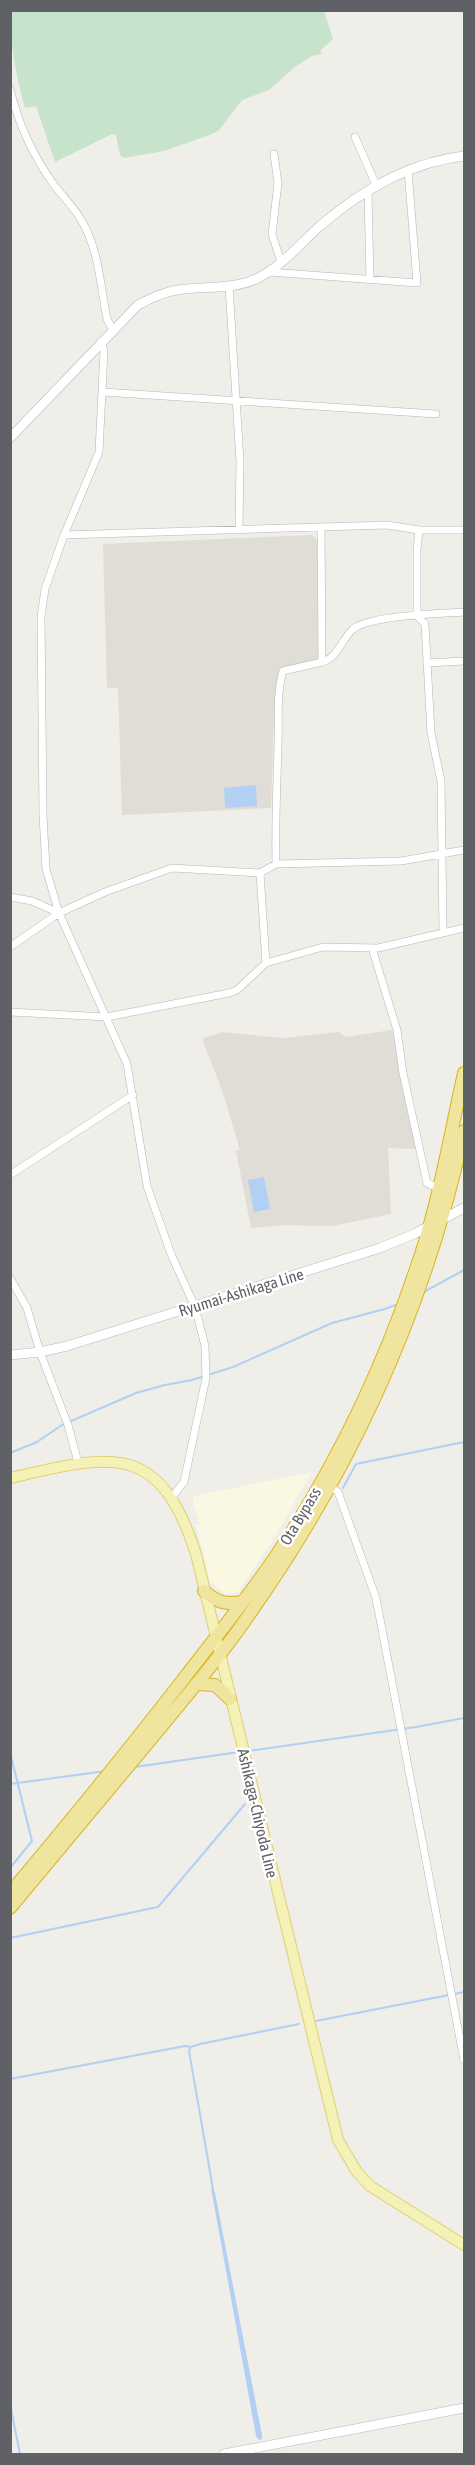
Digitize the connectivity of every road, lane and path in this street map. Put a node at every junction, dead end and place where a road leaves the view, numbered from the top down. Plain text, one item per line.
1 (10, 89) edge
2 (355, 137) dead end
3 (274, 154) dead end
4 (465, 156) edge
5 (408, 170) junction
6 (377, 187) junction
7 (368, 193) junction
8 (281, 262) junction
9 (270, 272) junction
10 (370, 279) junction
11 (229, 286) junction
12 (113, 330) junction
13 (101, 341) junction
14 (103, 392) junction
15 (235, 401) junction
16 (436, 414) dead end
17 (10, 438) edge
18 (321, 527) junction
19 (239, 530) junction
20 (419, 530) junction
21 (465, 530) edge
22 (64, 535) junction
23 (465, 612) edge
24 (417, 616) junction
25 (465, 662) edge
26 (322, 663) junction
27 (427, 663) junction
28 (465, 850) edge
29 (441, 853) junction
30 (276, 864) junction
31 (260, 873) junction
32 (10, 897) edge
33 (59, 913) junction
34 (465, 928) edge
35 (443, 933) junction
36 (10, 947) edge
37 (372, 948) junction
38 (266, 963) junction
39 (10, 1012) edge
40 (107, 1017) junction
41 (465, 1073) edge
42 (134, 1095) junction
43 (465, 1131) edge
44 (10, 1175) edge
45 (438, 1188) junction
46 (465, 1208) edge
47 (442, 1219) junction
48 (430, 1226) junction
49 (10, 1278) edge
50 (195, 1307) junction
51 (40, 1352) junction
52 (10, 1355) edge
53 (78, 1462) junction
54 (10, 1478) edge
55 (331, 1487) junction
56 (172, 1497) junction
57 (204, 1591) junction
58 (242, 1602) junction
59 (216, 1638) junction
60 (220, 1654) junction
61 (196, 1684) junction
62 (230, 1699) junction
63 (10, 1893) edge
64 (10, 1908) edge
65 (465, 2061) edge
66 (465, 2245) edge
67 (465, 2408) edge
68 (224, 2454) edge

1 - 12 street
2 - 6 street
3 - 8 street
4 - 5 street
5 - 6 street
5 - 10 street
6 - 7 street
7 - 8 street
7 - 10 street
8 - 9 street
9 - 10 street
9 - 11 street
11 - 12 street
11 - 15 street
12 - 13 street
13 - 14 street
13 - 17 street
14 - 15 street
14 - 22 street
15 - 16 street
15 - 19 street
18 - 19 street
18 - 20 street
18 - 26 street
19 - 22 street
20 - 21 street
20 - 24 street
22 - 33 street
23 - 24 street
24 - 26 street
24 - 27 street
25 - 27 street
26 - 30 street
27 - 29 street
28 - 29 street
29 - 30 street
29 - 35 street
30 - 31 street
31 - 33 street
31 - 38 street
32 - 33 street
33 - 36 street
33 - 40 street
34 - 35 street
35 - 37 street
37 - 38 street
37 - 45 street
38 - 40 street
39 - 40 street
40 - 42 street
41 - 45 highway, Ota Bypass
42 - 44 street
42 - 50 street
43 - 47 highway, Ota Bypass
45 - 48 highway, Ota Bypass
46 - 47 street, Ryumai-Ashikaga Line
47 - 48 street, Ryumai-Ashikaga Line
47 - 55 highway, Ota Bypass
48 - 50 street, Ryumai-Ashikaga Line
48 - 58 highway, Ota Bypass
49 - 51 street
50 - 51 street, Ryumai-Ashikaga Line
50 - 56 street
51 - 52 street, Ryumai-Ashikaga Line
51 - 53 street
53 - 54 main road, Ashikaga-Chiyoda Line
53 - 56 main road, Ashikaga-Chiyoda Line
55 - 60 highway, Ota Bypass
55 - 65 street
56 - 57 main road, Ashikaga-Chiyoda Line
57 - 58 highway
57 - 59 main road, Ashikaga-Chiyoda Line
58 - 59 highway, Ota Bypass
59 - 60 main road, Ashikaga-Chiyoda Line
59 - 63 highway, Ota Bypass
60 - 61 highway, Ota Bypass
60 - 62 main road, Ashikaga-Chiyoda Line
61 - 62 highway
61 - 64 highway, Ota Bypass
62 - 66 main road, Ashikaga-Chiyoda Line
67 - 68 street

